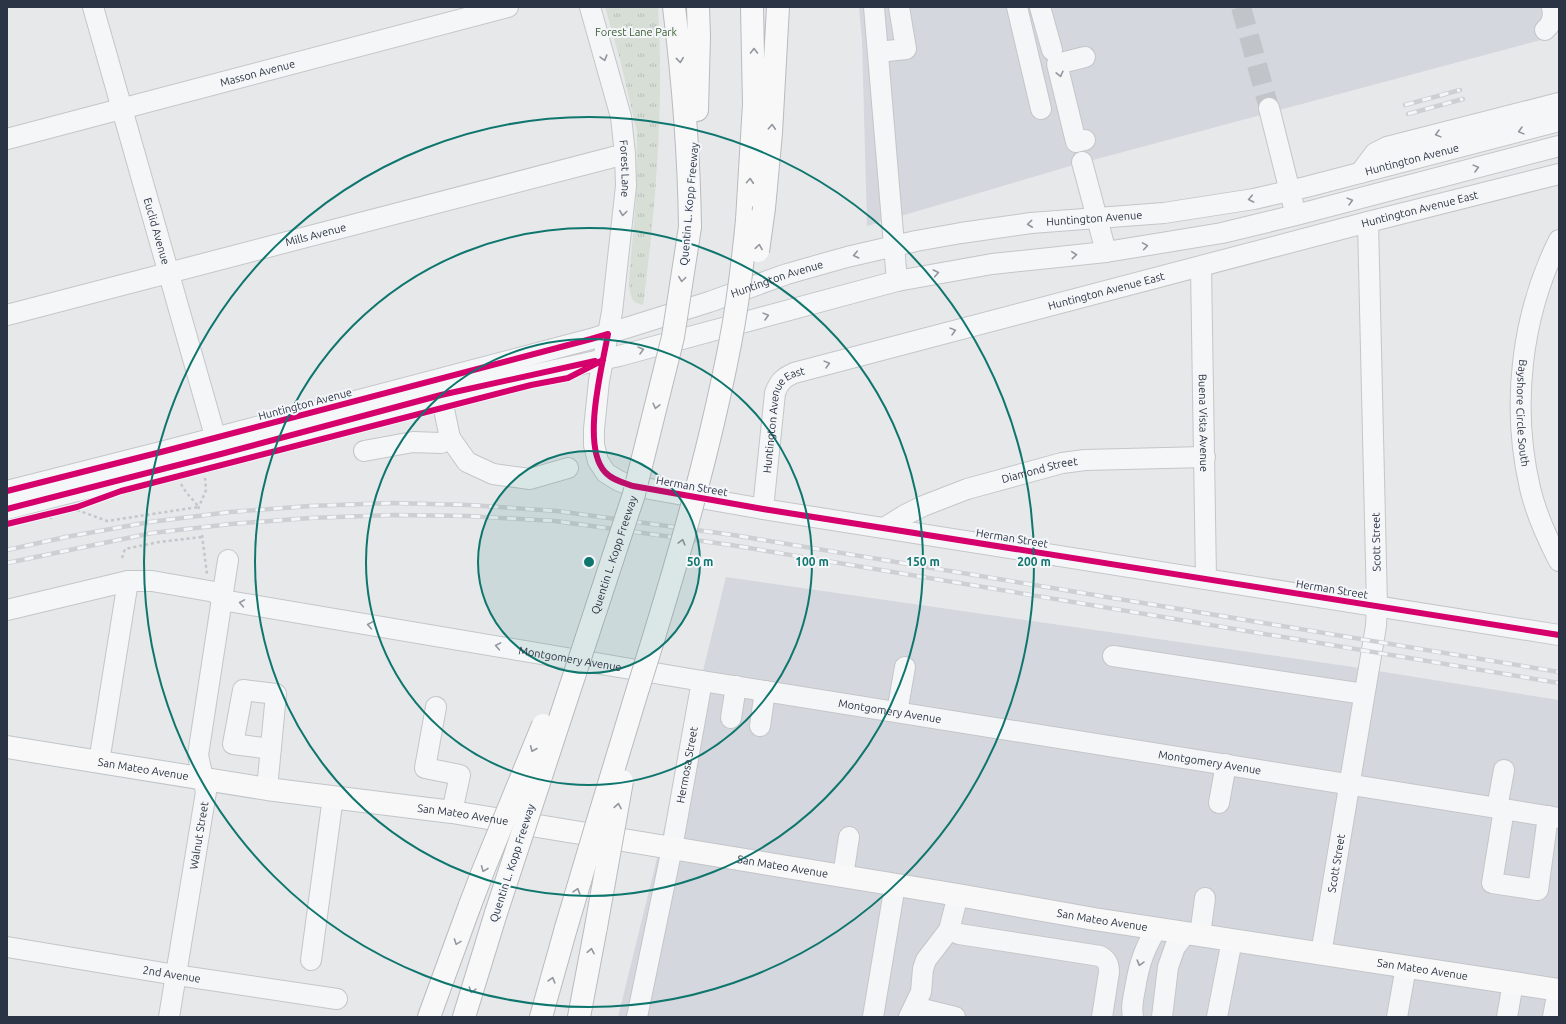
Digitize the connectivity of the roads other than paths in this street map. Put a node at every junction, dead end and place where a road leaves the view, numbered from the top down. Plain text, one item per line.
1 (93, 7) edge
2 (508, 7) edge
3 (590, 7) edge
4 (674, 7) edge
5 (698, 7) edge
6 (752, 7) edge
7 (778, 7) edge
8 (874, 7) edge
9 (899, 7) edge
10 (1017, 7) edge
11 (1040, 7) edge
12 (1552, 7) edge
13 (1544, 30) dead end
14 (1052, 41) dead end
15 (878, 52) junction
16 (1085, 57) dead end
17 (1559, 102) edge
18 (1269, 108) tunnel mouth
19 (122, 109) junction
20 (1047, 112) dead end
21 (1559, 121) edge
22 (7, 139) edge
23 (1085, 140) dead end
24 (1559, 146) edge
25 (625, 154) junction
26 (1082, 162) dead end
27 (1360, 173) junction
28 (1559, 174) edge
29 (1289, 191) junction
30 (756, 214) junction
31 (1296, 215) junction
32 (1097, 219) junction
33 (1368, 222) junction
34 (690, 227) junction
35 (1559, 240) edge
36 (894, 246) junction
37 (1106, 252) junction
38 (1201, 267) junction
39 (169, 272) junction
40 (897, 281) junction
41 (7, 315) edge
42 (608, 334) junction
43 (603, 360) junction
44 (441, 395) junction
45 (450, 438) junction
46 (218, 446) junction
47 (364, 451) dead end
48 (1205, 456) junction
49 (568, 468) dead end
50 (7, 491) edge
51 (7, 509) edge
52 (763, 509) junction
53 (884, 528) junction
54 (613, 558) junction
55 (228, 560) dead end
56 (1559, 561) edge
57 (1206, 579) junction
58 (672, 580) junction
59 (128, 581) junction
60 (222, 600) junction
61 (1377, 606) junction
62 (7, 610) edge
63 (1559, 635) edge
64 (1113, 656) dead end
65 (905, 667) dead end
66 (702, 681) junction
67 (736, 686) junction
68 (765, 691) junction
69 (1364, 694) junction
70 (436, 708) dead end
71 (897, 712) junction
72 (731, 718) dead end
73 (760, 726) dead end
74 (7, 747) edge
75 (271, 749) dead end
76 (99, 762) junction
77 (1226, 764) junction
78 (1504, 770) dead end
79 (203, 779) junction
80 (1349, 784) junction
81 (267, 789) junction
82 (333, 797) junction
83 (1219, 803) dead end
84 (1500, 809) junction
85 (452, 812) junction
86 (1553, 817) edge
87 (848, 838) dead end
88 (672, 848) junction
89 (843, 876) junction
90 (895, 884) junction
91 (958, 895) junction
92 (1204, 898) dead end
93 (1157, 928) junction
94 (949, 930) junction
95 (1193, 934) junction
96 (1232, 940) junction
97 (7, 947) edge
98 (1321, 954) junction
99 (311, 960) dead end
100 (1406, 967) junction
101 (176, 975) junction
102 (1513, 983) junction
103 (1558, 990) edge
104 (337, 999) dead end
105 (911, 1012) edge
106 (169, 1017) edge
107 (430, 1017) edge
108 (464, 1017) edge
109 (541, 1017) edge
110 (579, 1017) edge
111 (637, 1017) edge
112 (873, 1017) edge
113 (955, 1017) edge
114 (1102, 1017) edge
115 (1133, 1017) edge
116 (1162, 1017) edge
117 (1217, 1017) edge
118 (1397, 1017) edge
119 (1507, 1017) edge
120 (1553, 1017) edge

1 - 19 street, Euclid Avenue
2 - 19 street, Masson Avenue
3 -> 25 street, Forest Lane
4 -> 34 main road
5 - 34 main road, Quentin L. Kopp Freeway
30 -> 6 main road
30 -> 7 main road
8 - 15 street
9 - 15 street
10 - 20 street
11 - 14 street
12 - 13 street
15 - 36 street
16 -> 23 street
17 -> 27 street
18 - 29 street
19 - 22 street, Masson Avenue
19 - 39 street, Euclid Avenue
21 -> 27 street, Huntington Avenue
31 -> 24 street, Huntington Avenue
25 - 39 street, Mills Avenue
25 -> 42 street, Forest Lane
26 - 32 street
27 - 29 street, Huntington Avenue
28 - 33 street, Huntington Avenue East
29 - 31 street
29 -> 32 street, Huntington Avenue
58 -> 30 main road, bridge
37 -> 31 street, Huntington Avenue
32 -> 36 street, Huntington Avenue
32 - 37 street
33 - 38 street, Huntington Avenue East
33 - 61 street, Scott Street
34 -> 54 main road, Quentin L. Kopp Freeway, bridge
35 - 56 street, Bayshore Circle South
36 - 40 street
36 -> 42 street, Huntington Avenue
40 -> 37 street, Huntington Avenue
38 - 48 street, Buena Vista Avenue
52 -> 38 street, Huntington Avenue East
39 - 41 street, Mills Avenue
39 - 46 street, Euclid Avenue
43 -> 40 street, Huntington Avenue
42 - 43 street, Herman Street
42 - 46 street, Huntington Avenue
43 - 44 street, Huntington Avenue
43 - 52 street, Herman Street
44 - 45 street
44 - 46 street, Huntington Avenue
45 - 47 street
45 - 49 street
46 - 50 street, Huntington Avenue
46 - 51 street, Huntington Avenue
48 - 53 street, Diamond Street
48 - 57 street, Buena Vista Avenue
52 - 53 street, Herman Street
53 - 57 street, Herman Street
54 -> 107 main road, bridge
54 -> 108 main road, Quentin L. Kopp Freeway, bridge
55 - 60 street, Walnut Street
57 - 61 street, Herman Street
109 -> 58 main road, bridge
110 -> 58 main road, bridge
59 - 60 street
59 - 62 street
59 - 76 street
66 -> 60 street, Montgomery Avenue
60 - 79 street, Walnut Street
61 - 63 street, Herman Street
61 - 69 street, Scott Street
64 - 69 street
65 - 71 street
66 - 67 street, Montgomery Avenue
66 - 88 street, Hermosa Street
67 - 68 street, Montgomery Avenue
67 - 72 street
68 - 71 street, Montgomery Avenue
68 - 73 street
69 - 80 street, Scott Street
70 - 85 street
71 - 77 street, Montgomery Avenue
74 - 76 main road, San Mateo Avenue
75 - 81 street
76 - 79 main road, San Mateo Avenue
77 - 80 street, Montgomery Avenue
77 - 83 street
78 - 84 street
79 - 81 main road, San Mateo Avenue
79 - 101 street, Walnut Street
80 - 84 street, Montgomery Avenue
80 - 98 street, Scott Street
81 - 82 main road, San Mateo Avenue
82 - 85 main road, San Mateo Avenue
82 - 99 street
84 - 86 street, Montgomery Avenue
84 - 86 street
85 - 88 main road, San Mateo Avenue
87 - 89 street
88 - 89 main road, San Mateo Avenue
88 - 111 street, Hermosa Street
89 - 90 main road, San Mateo Avenue
90 - 91 main road, San Mateo Avenue
90 - 112 street
91 - 93 main road, San Mateo Avenue
91 - 94 street
92 - 95 street
93 - 95 main road, San Mateo Avenue
93 -> 115 street
94 - 105 street
94 - 114 street
95 - 96 main road, San Mateo Avenue
95 - 116 street
96 - 98 main road, San Mateo Avenue
96 - 117 street
97 - 101 street, 2nd Avenue
98 - 100 main road, San Mateo Avenue
100 - 102 main road, San Mateo Avenue
100 - 118 street
101 - 104 street, 2nd Avenue
101 - 106 street, Walnut Street
102 - 103 main road, San Mateo Avenue
102 - 119 street
103 - 120 street
105 - 113 street

